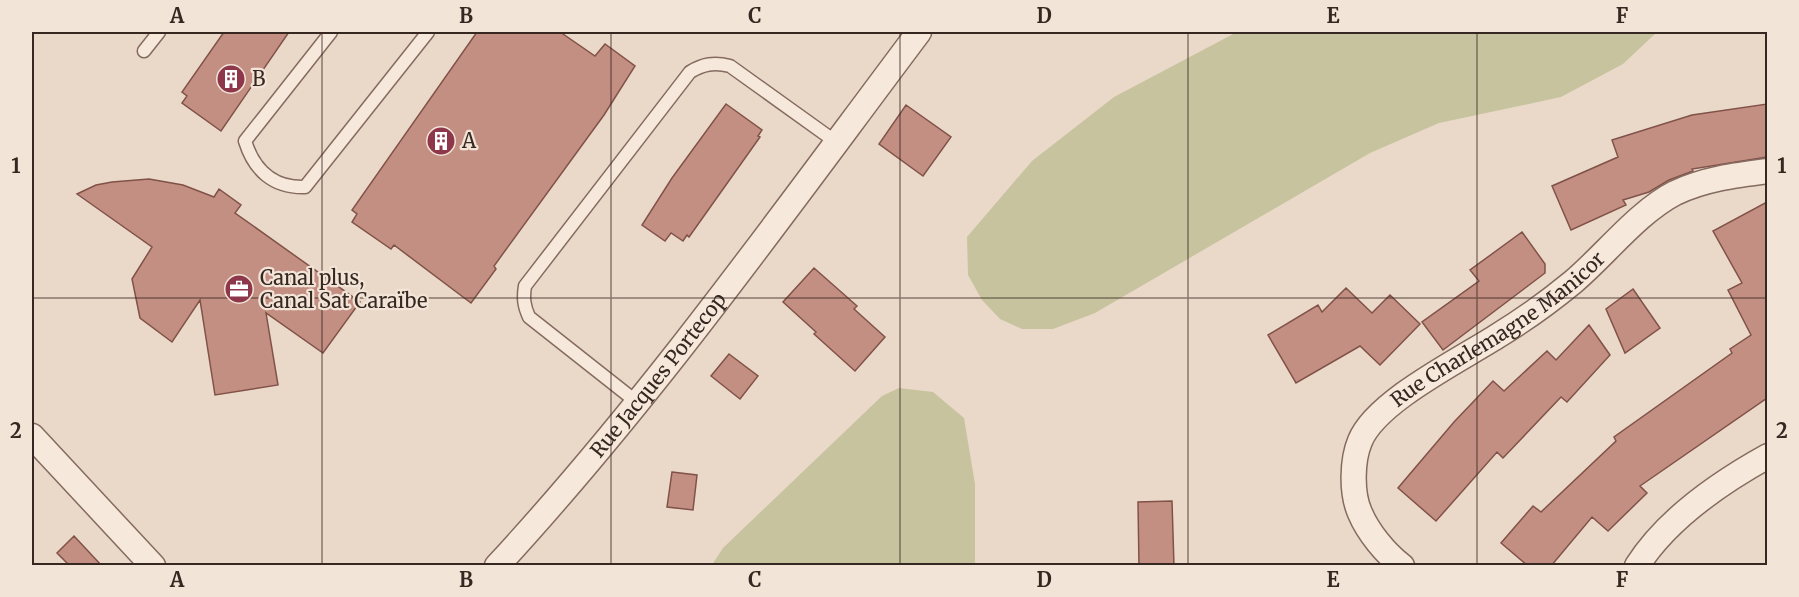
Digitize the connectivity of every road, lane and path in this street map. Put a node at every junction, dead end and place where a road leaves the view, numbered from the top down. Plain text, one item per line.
1 (159, 32) edge
2 (331, 32) edge
3 (428, 32) edge
4 (919, 32) edge
5 (144, 51) dead end
6 (836, 142) junction
7 (1767, 171) edge
8 (638, 402) junction
9 (32, 436) edge
10 (1767, 456) edge
11 (153, 566) edge
12 (497, 566) edge
13 (1402, 566) edge
14 (1637, 566) edge

1 - 5 lane
2 - 3 lane
4 - 6 street, Rue Jacques Portecop
6 - 8 street, Rue Jacques Portecop
6 - 8 lane
7 - 13 street, Rue Charlemagne Manicor
8 - 12 street, Rue Jacques Portecop
9 - 11 street
10 - 14 street

